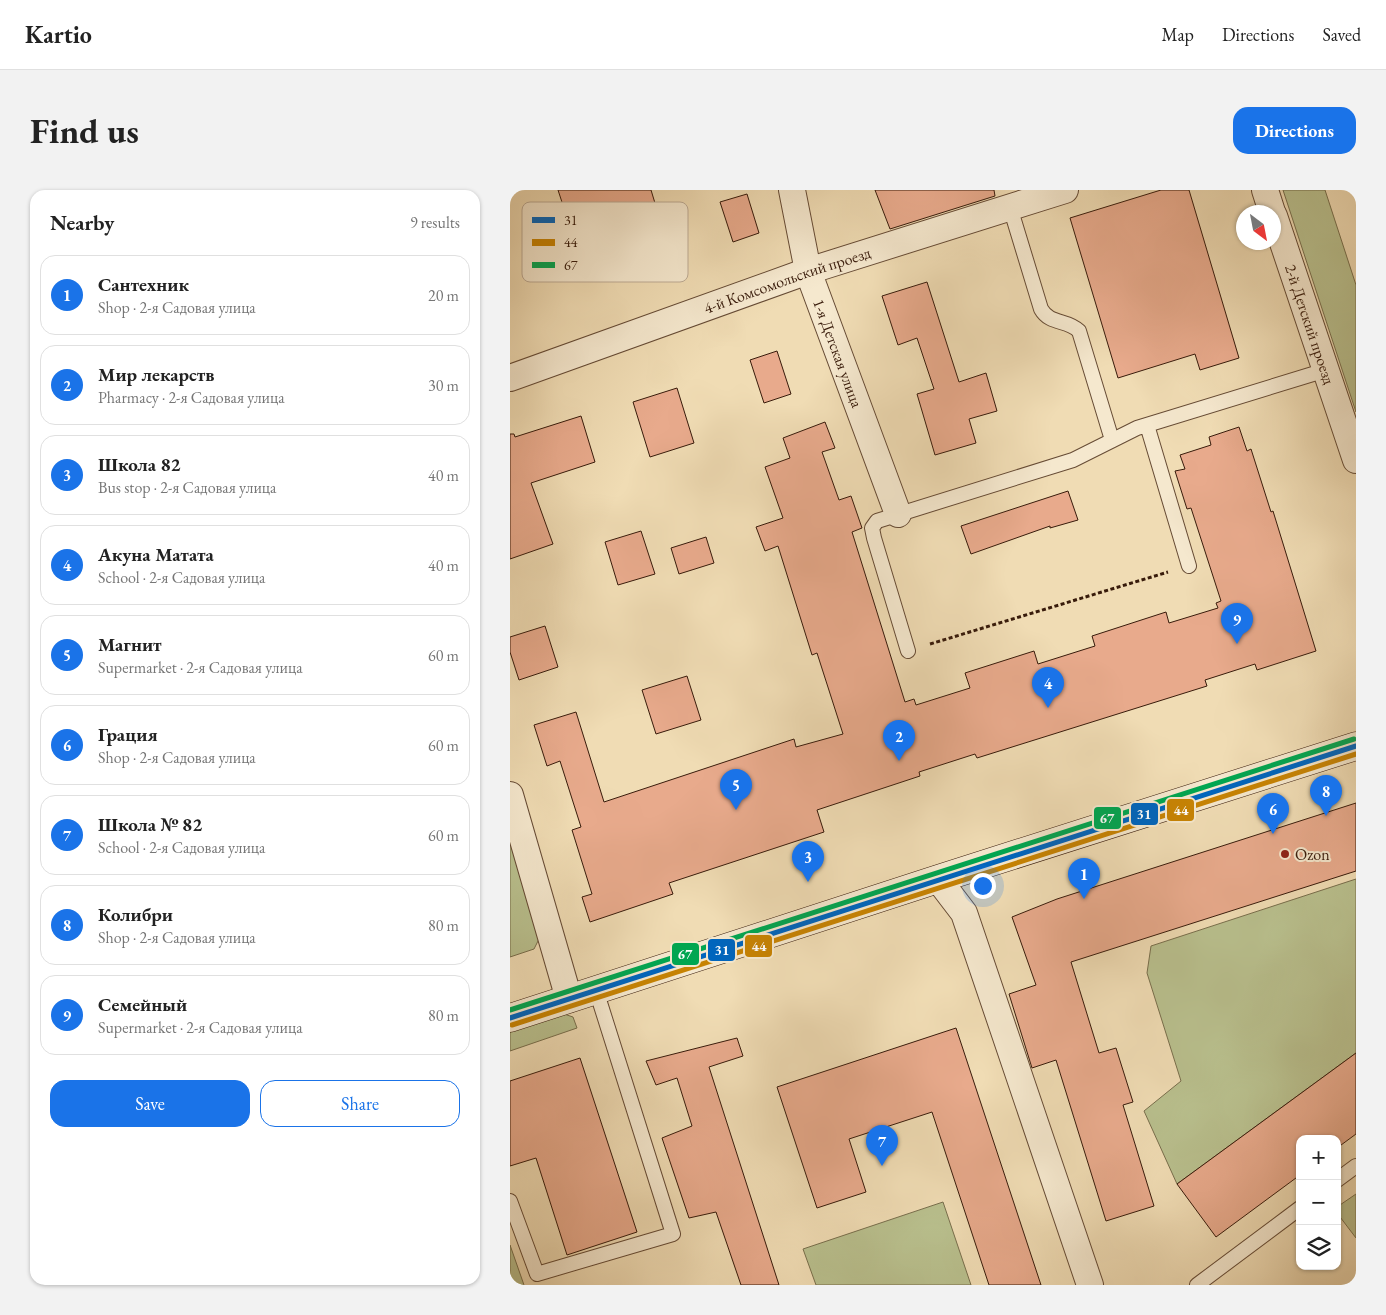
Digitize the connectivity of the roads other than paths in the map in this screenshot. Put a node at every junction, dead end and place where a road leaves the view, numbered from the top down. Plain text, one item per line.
1 (792, 190) edge
2 (1065, 190) edge
3 (1265, 190) edge
4 (1270, 205) edge
5 (1010, 207) junction
6 (1281, 238) edge
7 (808, 271) junction
8 (1326, 370) junction
9 (510, 378) edge
10 (1147, 425) junction
11 (1112, 440) junction
12 (1356, 460) edge
13 (898, 514) junction
14 (1189, 566) road end
15 (908, 651) road end
16 (1356, 746) edge
17 (510, 795) edge
18 (938, 879) junction
19 (596, 990) junction
20 (569, 999) junction
21 (510, 1018) edge
22 (1356, 1166) edge
23 (1341, 1177) edge
24 (510, 1201) edge
25 (1296, 1211) edge
26 (1090, 1285) edge
27 (1197, 1285) edge

1 - 7 street, 1-я Детская улица
2 - 5 street, 4-й Комсомольский проезд
3 - 4 street, 2-й Детский проезд
5 - 7 street, 4-й Комсомольский проезд
5 - 11 lane
6 - 8 street, 2-й Детский проезд
7 - 9 street, 4-й Комсомольский проезд
7 - 13 street, 1-я Детская улица
8 - 10 lane
8 - 12 street, 2-й Детский проезд
10 - 11 lane
10 - 14 lane
11 - 13 lane
13 - 15 lane
16 - 18 street
17 - 20 street
18 - 19 street
18 - 26 street
19 - 20 street
19 - 24 lane
20 - 21 street
22 - 23 lane
25 - 27 lane

